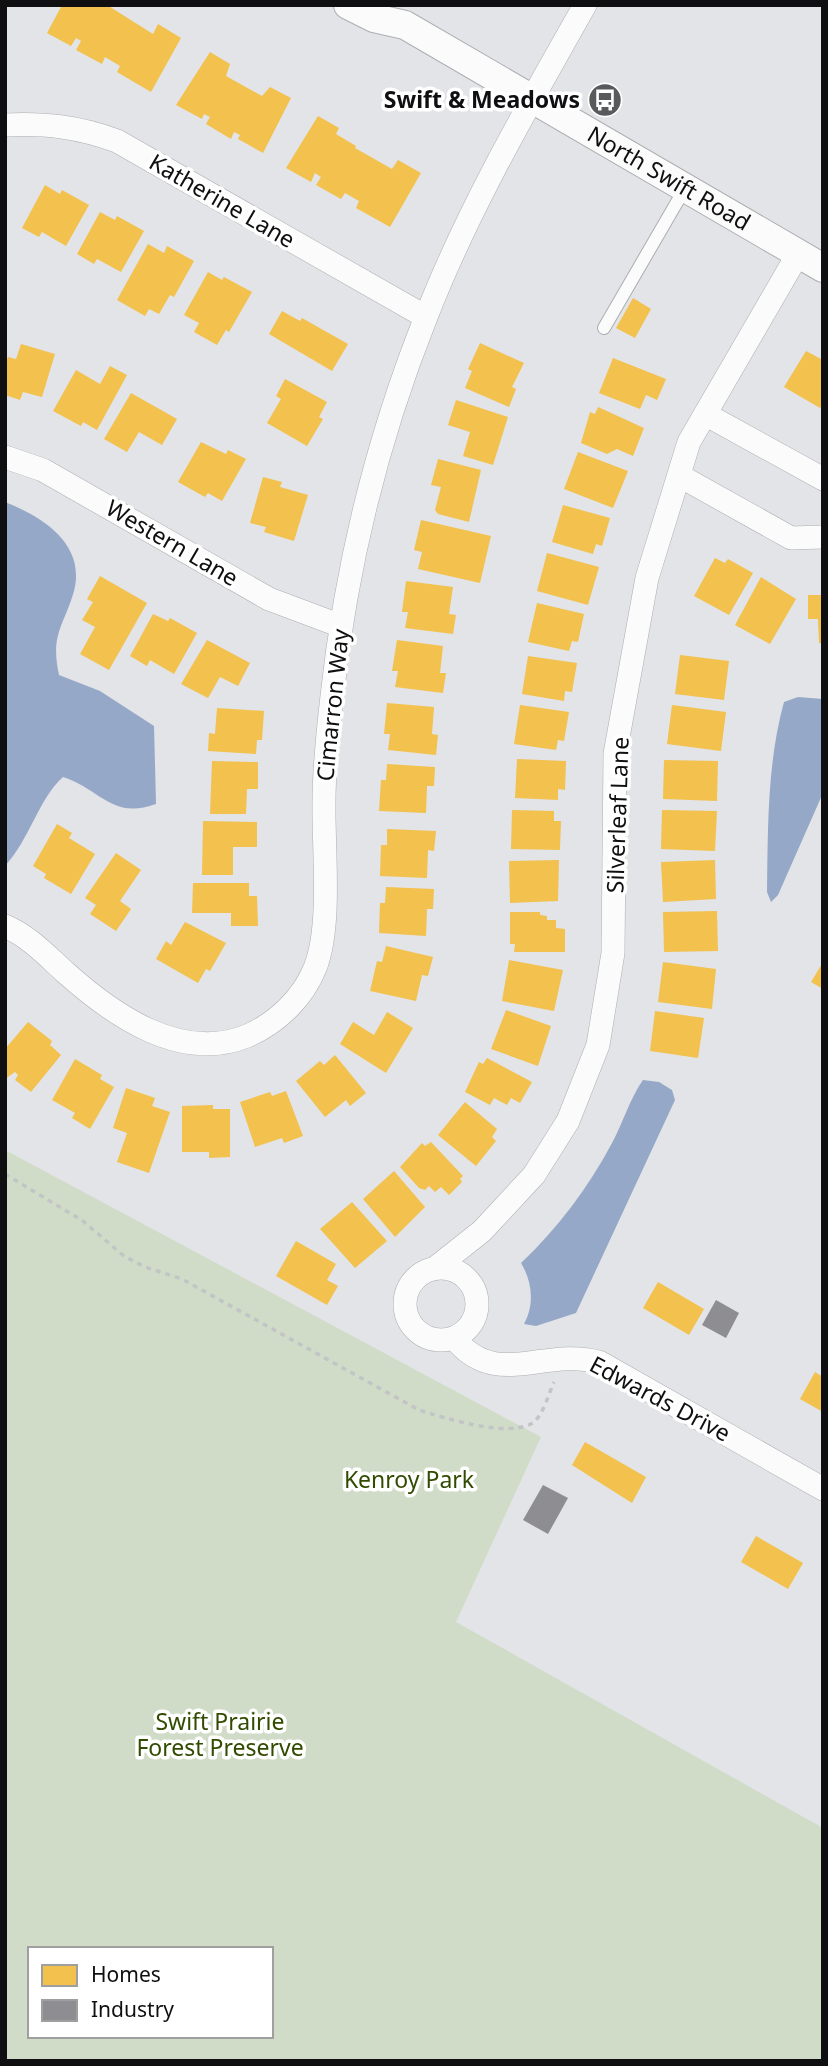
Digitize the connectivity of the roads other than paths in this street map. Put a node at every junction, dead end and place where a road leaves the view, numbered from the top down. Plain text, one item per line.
1 (348, 5) edge
2 (585, 5) edge
3 (399, 15) edge
4 (533, 101) junction
5 (5, 125) edge
6 (684, 190) junction
7 (798, 254) junction
8 (823, 268) edge
9 (426, 317) junction
10 (604, 328) dead end
11 (705, 414) junction
12 (5, 457) edge
13 (680, 476) junction
14 (823, 479) edge
15 (823, 537) edge
16 (341, 626) junction
17 (5, 926) edge
18 (434, 1269) junction
19 (454, 1338) junction
20 (823, 1489) edge

1 - 3 street, North Swift Road
2 - 4 street, Cimarron Way
3 - 4 street, North Swift Road
4 - 6 street, North Swift Road
4 - 9 street, Cimarron Way
5 - 9 street, Katherine Lane
6 - 7 street, North Swift Road
6 - 10 lane
7 - 8 street, North Swift Road
7 - 11 street, Silverleaf Lane
9 - 16 street, Cimarron Way
11 - 13 street, Silverleaf Lane
11 - 14 street
12 - 16 street, Western Lane
13 - 15 street
13 - 18 street, Silverleaf Lane
16 - 17 street, Cimarron Way
18 - 19 street
18 - 19 street, Silverleaf Lane
19 - 20 street, Edwards Drive

